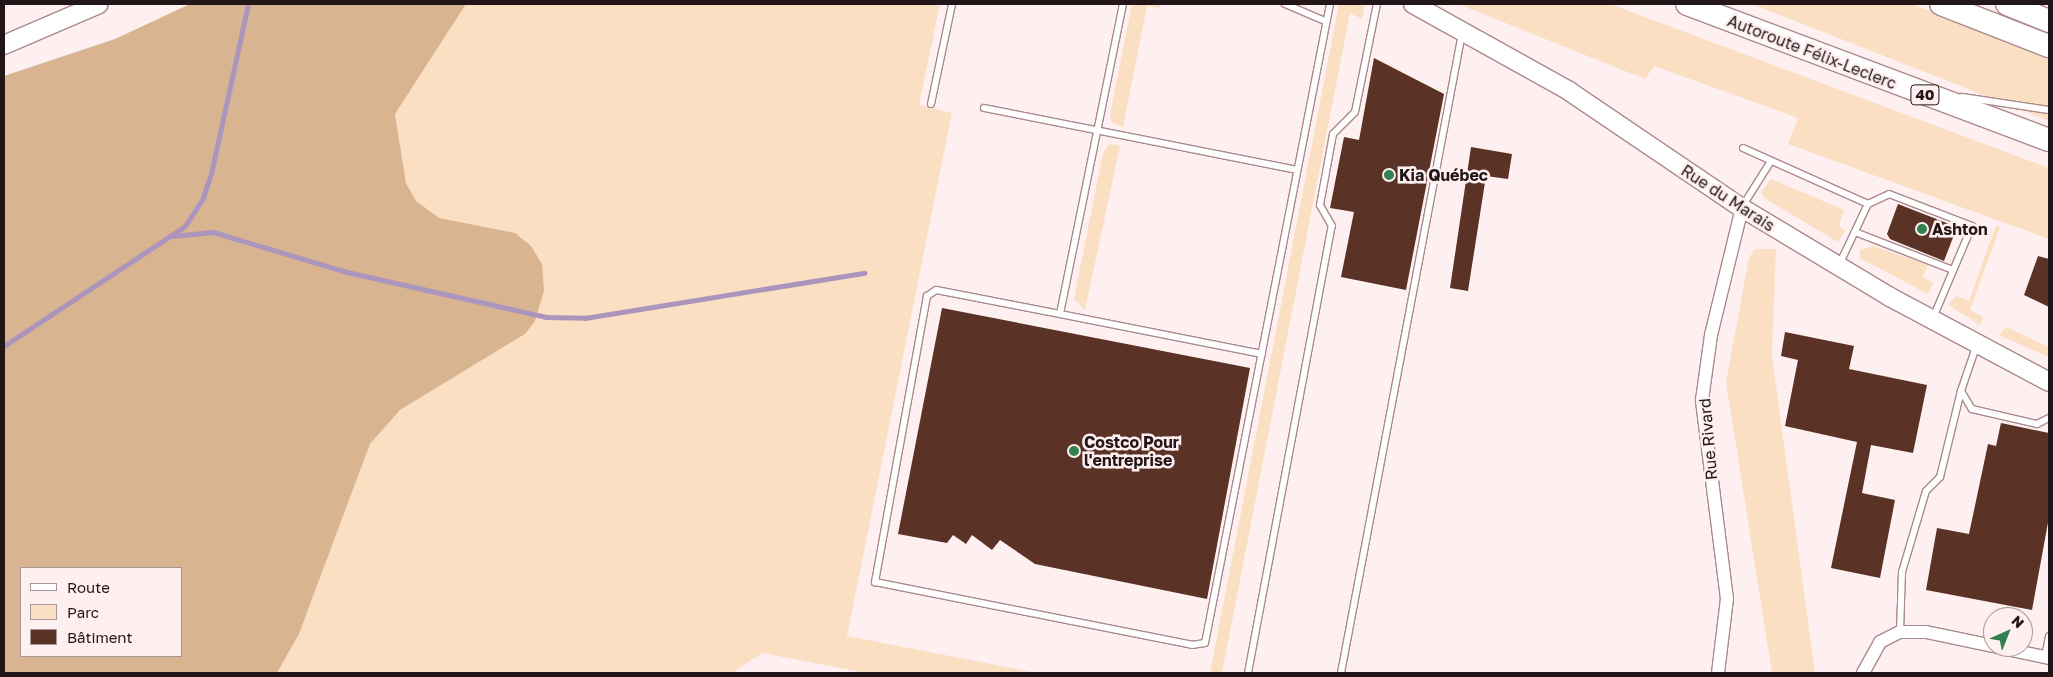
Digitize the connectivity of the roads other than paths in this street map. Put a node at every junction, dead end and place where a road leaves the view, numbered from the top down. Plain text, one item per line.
1 (99, 4) edge
2 (952, 4) edge
3 (1123, 4) edge
4 (1286, 4) edge
5 (1330, 4) edge
6 (1377, 4) edge
7 (1413, 4) edge
8 (1687, 4) edge
9 (1941, 4) edge
10 (2007, 4) edge
11 (1326, 21) junction
12 (2049, 22) edge
13 (1463, 29) junction
14 (4, 45) edge
15 (2049, 46) edge
16 (1908, 88) junction
17 (931, 104) dead end
18 (984, 108) dead end
19 (2049, 110) edge
20 (1098, 130) junction
21 (2049, 140) edge
22 (1743, 148) dead end
23 (1771, 161) junction
24 (1297, 170) junction
25 (1868, 204) junction
26 (1742, 208) junction
27 (1855, 232) junction
28 (1839, 266) junction
29 (1953, 270) junction
30 (1060, 314) junction
31 (1932, 320) junction
32 (1977, 344) junction
33 (1262, 354) junction
34 (2049, 382) edge
35 (1961, 391) junction
36 (2049, 418) edge
37 (1900, 632) junction
38 (2049, 636) edge
39 (1983, 644) edge
40 (2033, 655) edge
41 (2047, 658) edge
42 (1248, 673) edge
43 (1341, 673) edge
44 (1718, 673) edge
45 (1863, 673) edge

1 - 14 street
2 - 17 lane
3 - 20 lane
4 - 11 lane
5 - 11 lane
6 - 42 lane
7 - 13 street, Rue du Marais
8 - 16 highway, Autoroute Félix-Leclerc / 40
9 - 15 highway
10 - 12 highway
11 - 24 lane
13 - 26 street, Rue du Marais
13 - 43 lane
16 - 19 lane
16 - 21 highway, Autoroute Félix-Leclerc / 40
18 - 20 lane
20 - 24 lane
20 - 30 lane
22 - 23 lane
23 - 25 lane
23 - 26 lane
24 - 33 lane
25 - 27 lane
25 - 29 lane
26 - 28 street, Rue du Marais
26 - 44 street, Rue Rivard
27 - 28 lane
27 - 29 lane
28 - 31 street, Rue du Marais
29 - 31 lane
30 - 33 lane
30 - 33 lane
31 - 32 street, Rue du Marais
32 - 34 street, Rue du Marais
32 - 35 lane
35 - 36 lane
35 - 37 lane
37 - 39 street
37 - 45 street
38 - 41 lane
40 - 41 street

